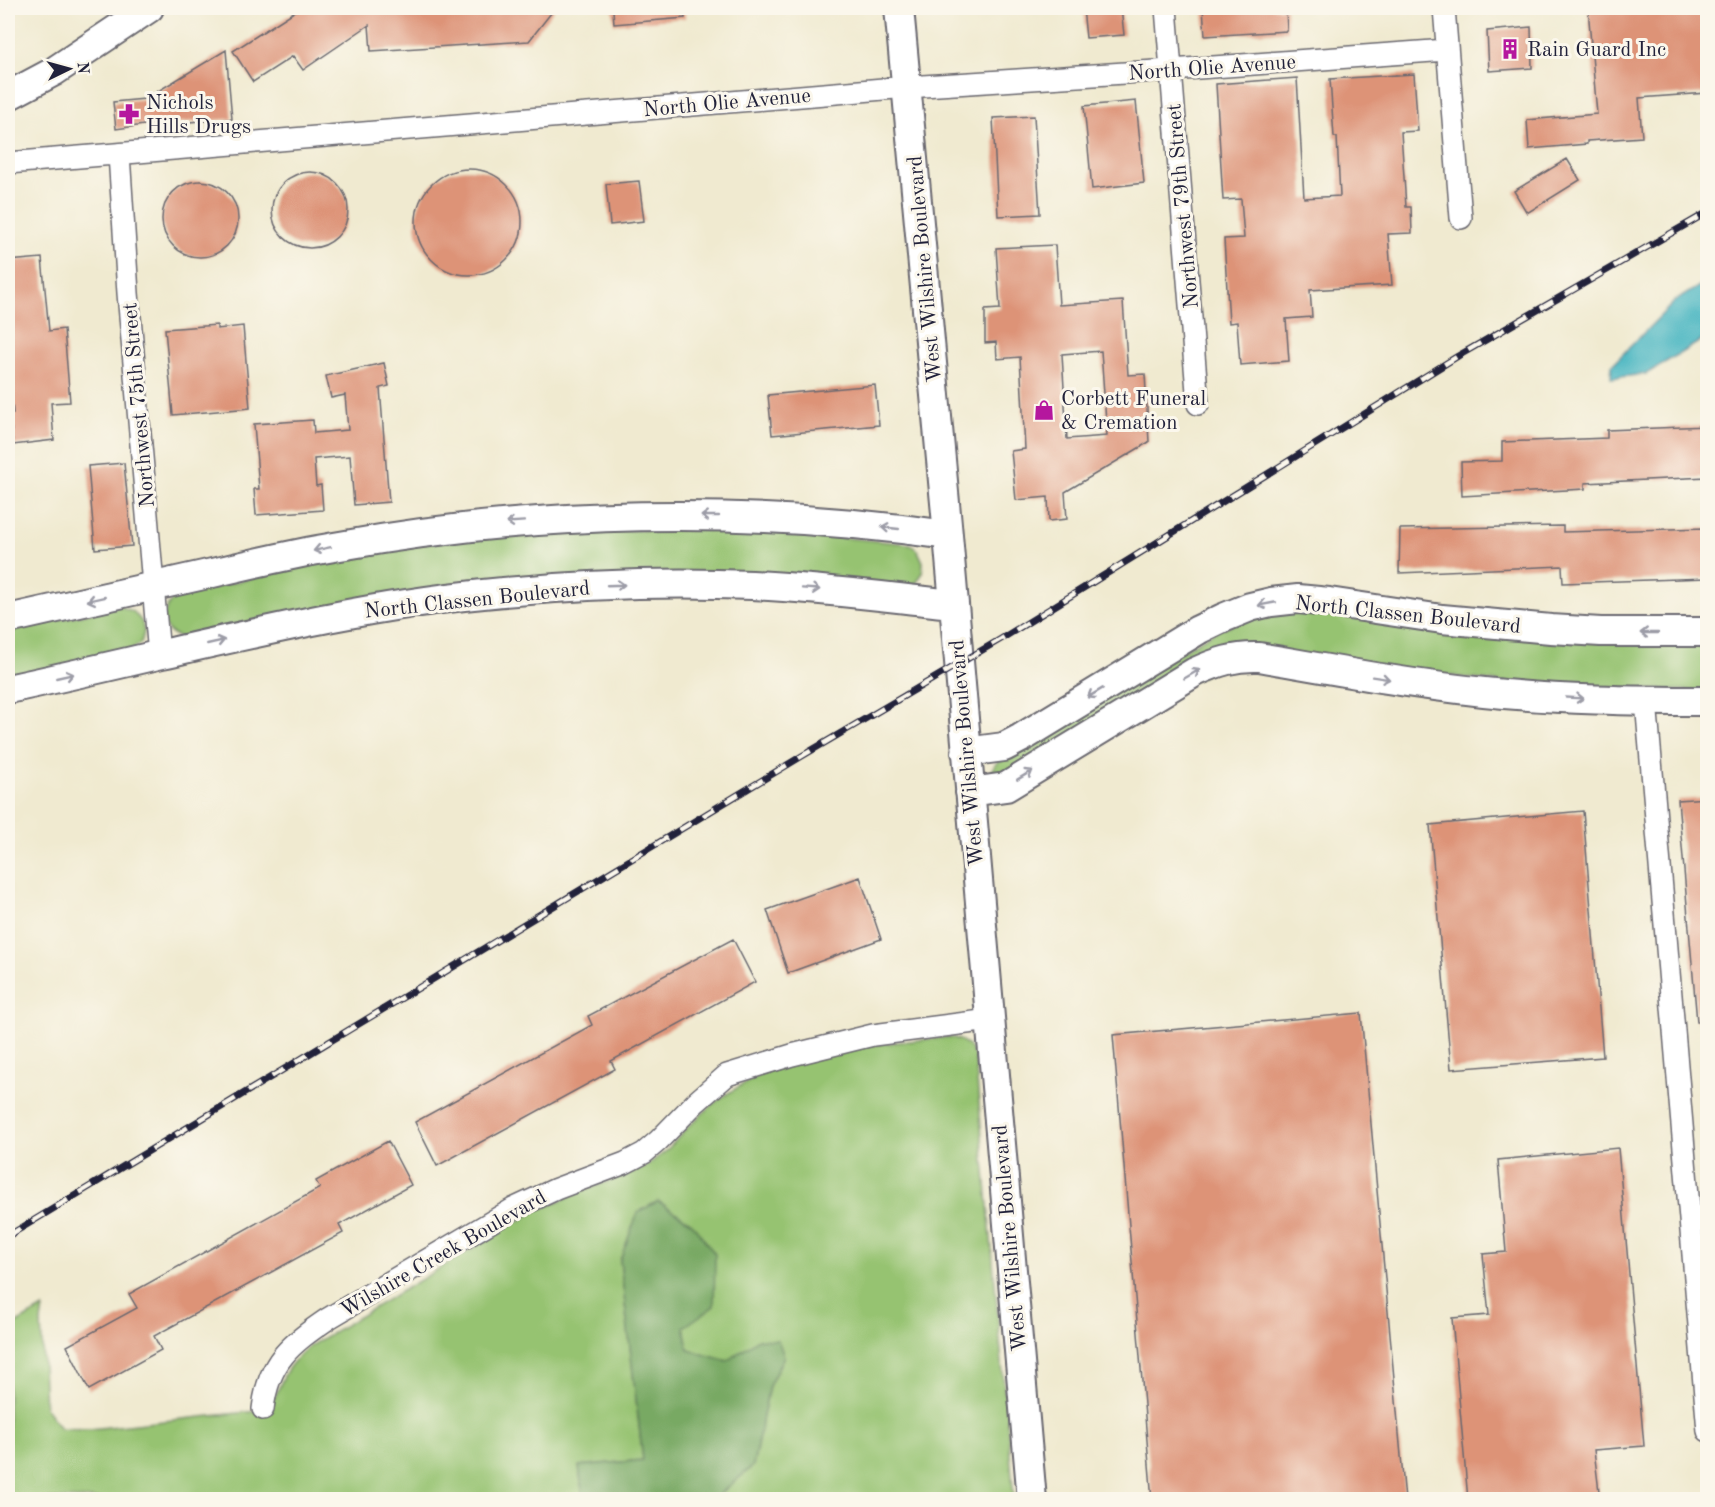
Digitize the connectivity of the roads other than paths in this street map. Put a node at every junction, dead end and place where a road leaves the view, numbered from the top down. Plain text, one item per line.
1 (149, 8) edge
2 (899, 8) edge
3 (1166, 8) edge
4 (1444, 8) edge
5 (1447, 50) junction
6 (1171, 70) junction
7 (907, 87) junction
8 (8, 96) edge
9 (119, 154) junction
10 (8, 164) edge
11 (1461, 218) dead end
12 (1198, 404) dead end
13 (948, 535) junction
14 (153, 586) junction
15 (953, 604) junction
16 (8, 619) edge
17 (1707, 632) edge
18 (159, 655) junction
19 (8, 689) edge
20 (1707, 700) edge
21 (1646, 701) junction
22 (966, 752) junction
23 (970, 792) junction
24 (990, 1020) junction
25 (263, 1409) dead end
26 (1707, 1431) edge
27 (1032, 1500) edge

1 - 8 street
2 - 7 street, West Wilshire Boulevard
3 - 6 street, Northwest 79th Street
4 - 5 street
5 - 6 street, North Olie Avenue
5 - 11 street
6 - 7 street, North Olie Avenue
6 - 12 street, Northwest 79th Street
7 - 9 street, North Olie Avenue
7 - 13 street, West Wilshire Boulevard
9 - 10 street, North Olie Avenue
9 - 14 street, Northwest 75th Street
13 -> 14 street
13 - 15 street, West Wilshire Boulevard
14 -> 16 street
14 - 18 street, Northwest 75th Street
18 -> 15 street, North Classen Boulevard
15 - 22 street, West Wilshire Boulevard
17 -> 22 street, North Classen Boulevard
19 -> 18 street, North Classen Boulevard
20 - 21 street
23 -> 21 street
21 - 26 street
22 - 23 street, West Wilshire Boulevard
23 - 24 street, West Wilshire Boulevard
24 - 25 street, Wilshire Creek Boulevard
24 - 27 street, West Wilshire Boulevard

